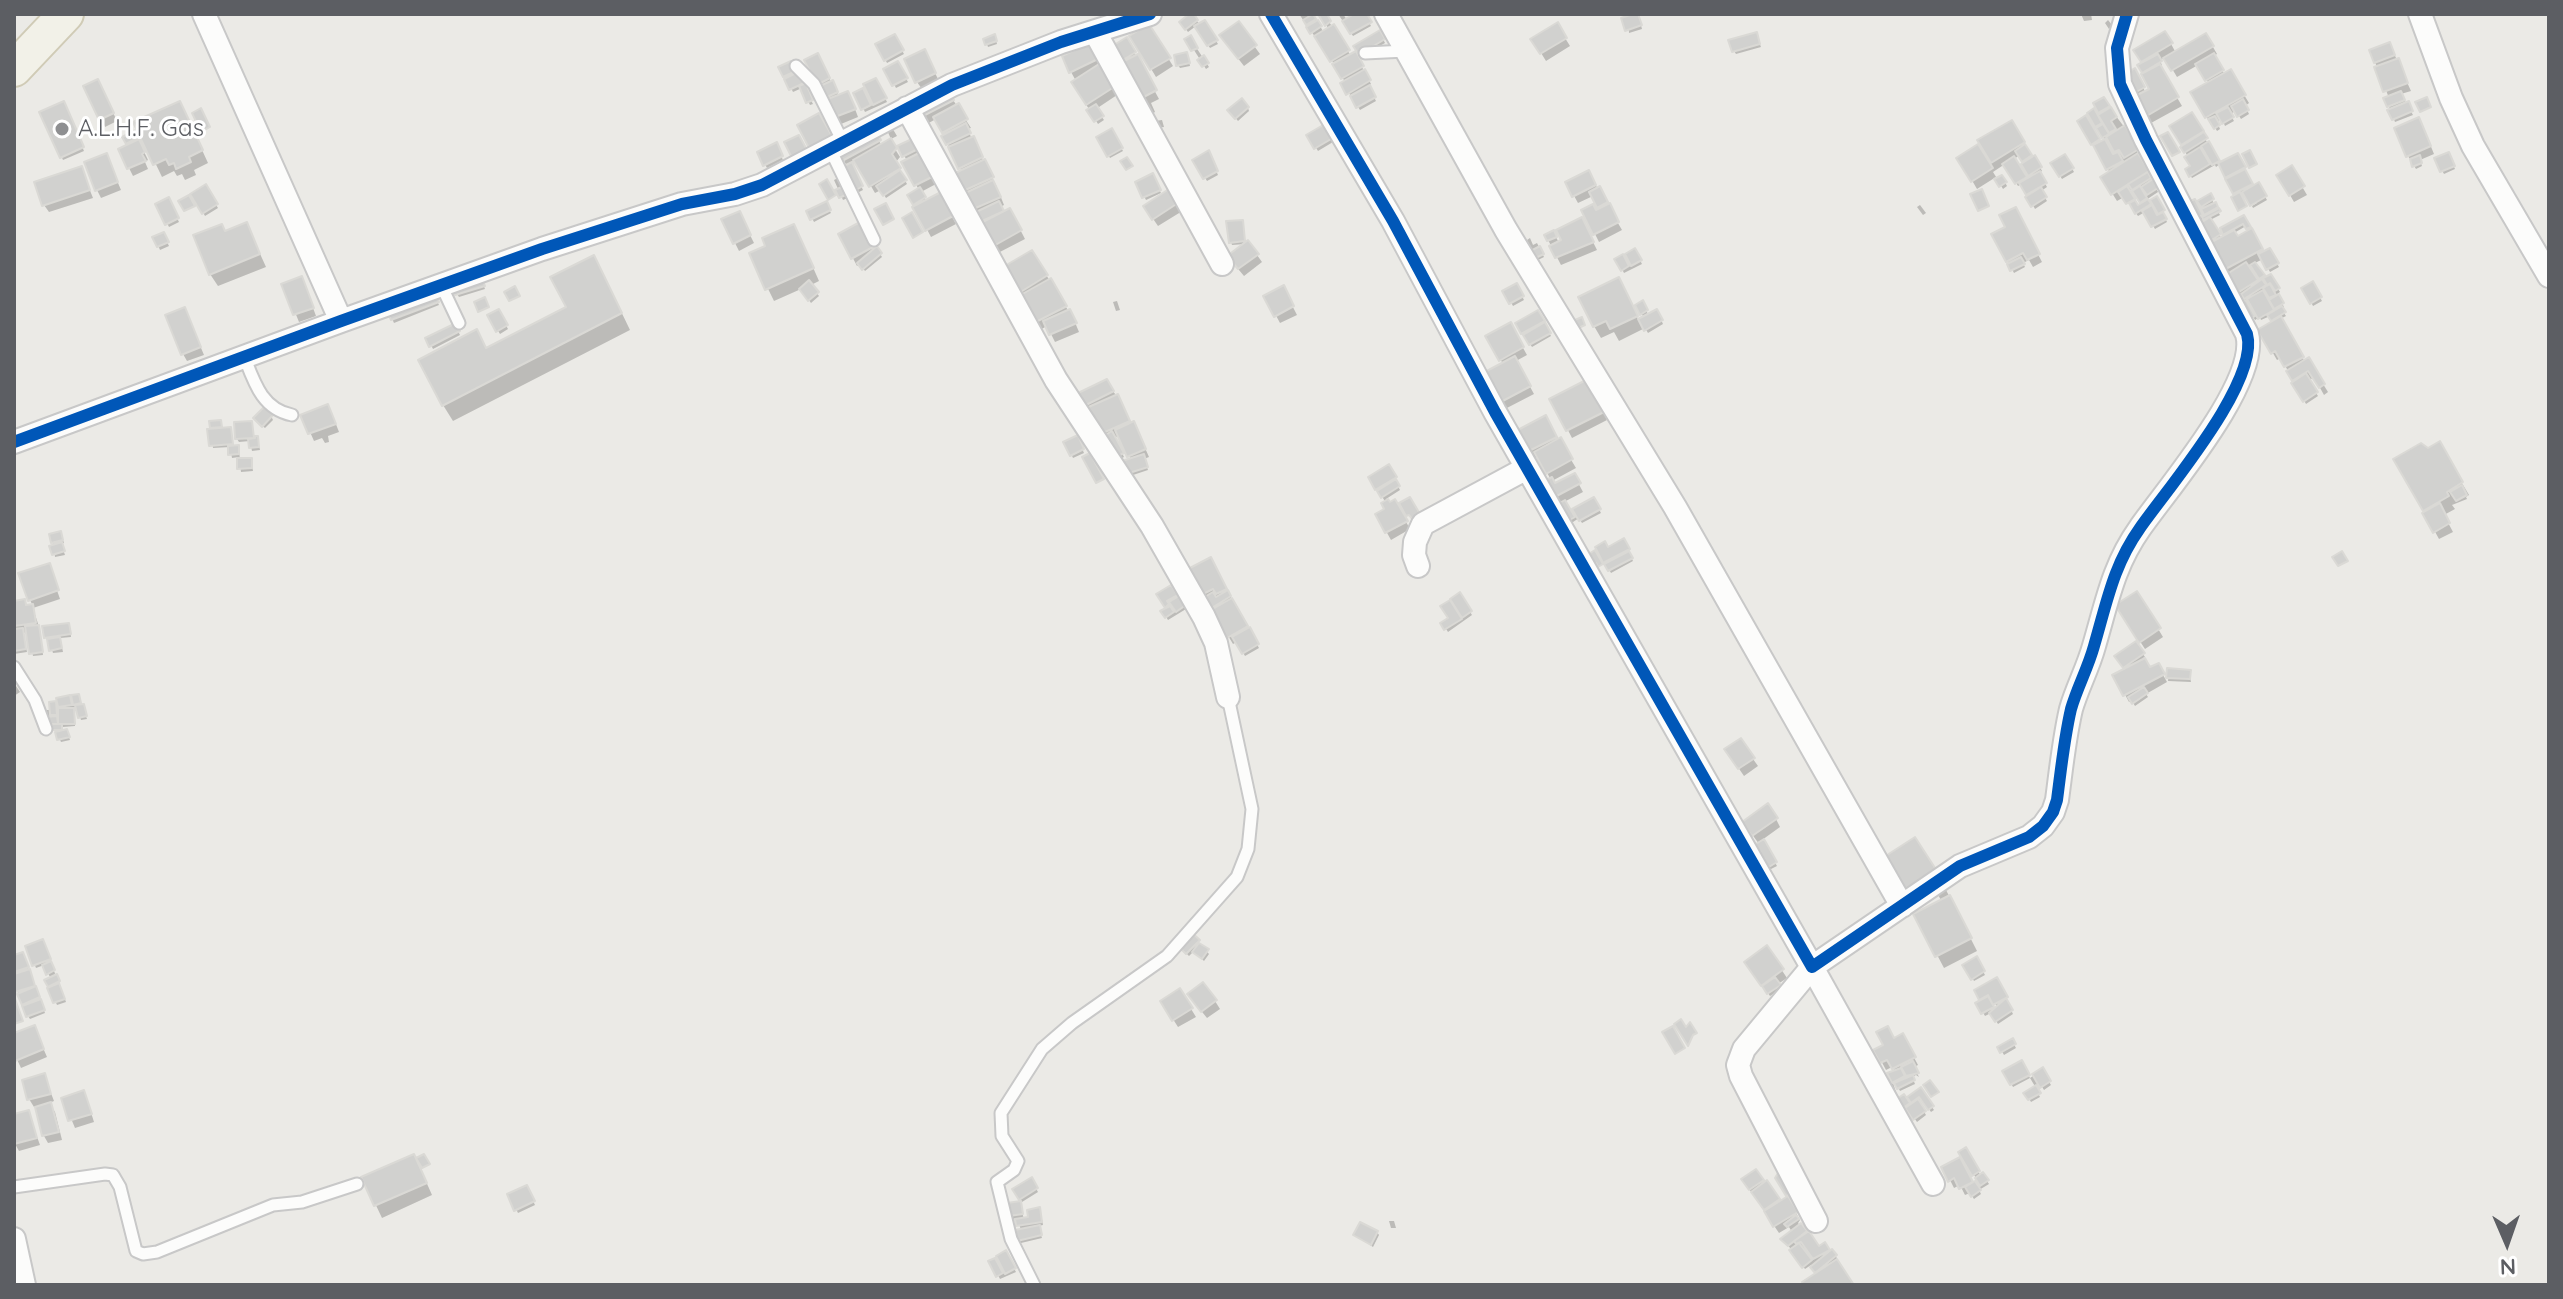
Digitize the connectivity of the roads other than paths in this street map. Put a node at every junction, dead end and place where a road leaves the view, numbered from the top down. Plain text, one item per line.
1 (66, 14) edge
2 (204, 14) edge
3 (1150, 14) edge
4 (1271, 14) edge
5 (1386, 14) edge
6 (2127, 14) edge
7 (2420, 14) edge
8 (1095, 32) junction
9 (1406, 51) junction
10 (1365, 53) dead end
11 (796, 66) dead end
12 (14, 69) edge
13 (907, 108) junction
14 (836, 145) junction
15 (874, 240) dead end
16 (1222, 264) dead end
17 (2549, 276) edge
18 (441, 285) junction
19 (341, 321) junction
20 (459, 323) dead end
21 (244, 356) junction
22 (292, 415) dead end
23 (14, 442) edge
24 (1527, 468) junction
25 (1418, 566) dead end
26 (14, 667) edge
27 (1228, 697) joint
28 (46, 729) dead end
29 (1902, 906) junction
30 (1812, 967) junction
31 (357, 1184) dead end
32 (1933, 1184) dead end
33 (14, 1187) edge
34 (1816, 1221) dead end
35 (14, 1239) edge
36 (24, 1285) edge
37 (1034, 1285) edge

1 - 12 main road
2 - 19 street
3 - 8 street
4 - 24 street
5 - 9 street
6 - 29 street
7 - 17 street
8 - 13 street
8 - 16 street
9 - 10 lane
9 - 29 street
11 - 14 lane
13 - 14 street
13 - 27 street
14 - 15 lane
14 - 18 street
18 - 19 street
18 - 20 lane
19 - 21 street
21 - 22 lane
21 - 23 street
24 - 25 street
24 - 30 street
26 - 28 lane
27 - 37 lane
29 - 30 street
30 - 32 street
30 - 34 street
31 - 33 lane
35 - 36 street

